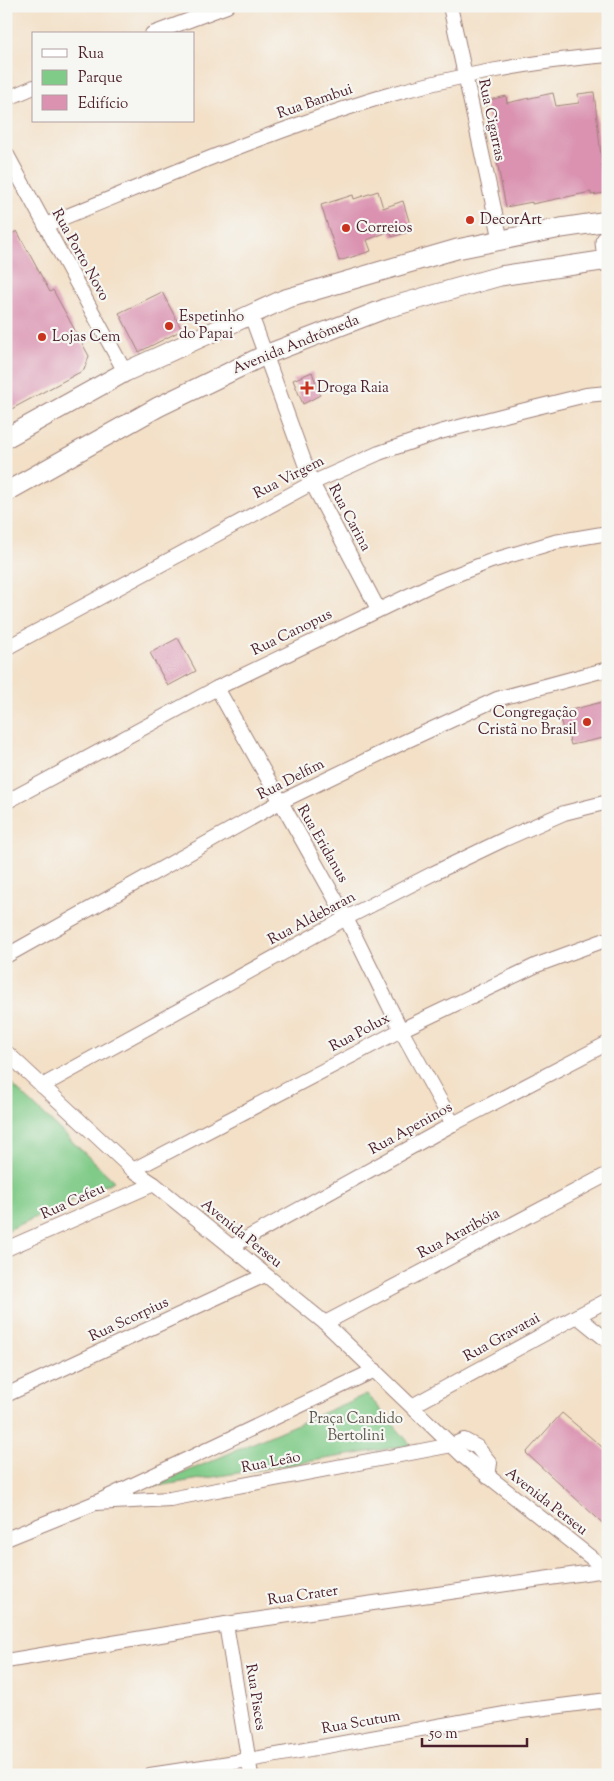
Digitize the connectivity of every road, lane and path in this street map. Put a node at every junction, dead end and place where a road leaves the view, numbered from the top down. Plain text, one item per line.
1 (227, 6) edge
2 (450, 6) edge
3 (157, 32) edge
4 (608, 55) edge
5 (464, 76) junction
6 (32, 88) edge
7 (6, 100) edge
8 (6, 153) edge
9 (608, 221) edge
10 (45, 225) junction
11 (608, 238) edge
12 (501, 241) junction
13 (607, 260) edge
14 (251, 315) junction
15 (265, 355) junction
16 (125, 372) junction
17 (608, 394) edge
18 (6, 438) edge
19 (312, 483) junction
20 (6, 492) edge
21 (608, 533) edge
22 (378, 609) junction
23 (6, 648) edge
24 (608, 669) edge
25 (217, 688) junction
26 (6, 802) edge
27 (280, 802) junction
28 (608, 802) edge
29 (346, 918) junction
30 (608, 939) edge
31 (6, 956) edge
32 (401, 1030) junction
33 (607, 1044) edge
34 (6, 1052) edge
35 (42, 1086) junction
36 (452, 1124) junction
37 (133, 1170) junction
38 (608, 1174) edge
39 (154, 1184) junction
40 (231, 1247) junction
41 (6, 1249) edge
42 (266, 1275) junction
43 (608, 1300) edge
44 (577, 1316) junction
45 (325, 1323) junction
46 (608, 1341) edge
47 (375, 1370) junction
48 (6, 1395) edge
49 (412, 1406) junction
50 (452, 1445) junction
51 (95, 1503) junction
52 (6, 1540) edge
53 (607, 1570) edge
54 (226, 1624) junction
55 (6, 1661) edge
56 (608, 1700) edge
57 (249, 1760) junction
58 (150, 1775) edge
59 (251, 1775) edge

1 - 3 street
2 - 5 street, Rua Cigarras
4 - 5 street, Rua Bambui
5 - 10 street, Rua Bambui
5 - 12 street, Rua Cigarras
6 - 7 street
8 - 10 street, Rua Porto Novo
9 - 12 main road
10 - 16 street, Rua Porto Novo
11 - 13 main road
12 - 14 main road
13 - 15 main road, Avenida Andrômeda
14 - 15 street, Rua Carina
14 - 16 main road
15 - 19 street, Rua Carina
15 - 20 main road, Avenida Andrômeda
16 - 18 main road
17 - 19 street, Rua Virgem
19 - 22 street, Rua Carina
19 - 23 street, Rua Virgem
21 - 22 street, Rua Canopus
22 - 25 street, Rua Canopus
24 - 27 street, Rua Delfim
25 - 26 street, Rua Canopus
25 - 27 street, Rua Eridanus
27 - 29 street, Rua Eridanus
27 - 31 street, Rua Delfim
28 - 29 street, Rua Aldebaran
29 - 32 street, Rua Eridanus
29 - 35 street, Rua Aldebaran
30 - 32 street, Rua Polux
32 - 36 street, Rua Eridanus
32 - 37 street, Rua Polux
33 - 36 street, Rua Apeninos
34 - 35 street, Avenida Perseu
35 - 37 street, Avenida Perseu
36 - 40 street, Rua Apeninos
37 - 39 street, Avenida Perseu
38 - 45 street, Rua Araribóia
39 - 40 street, Avenida Perseu
39 - 41 street, Rua Cefeu
40 - 42 street, Avenida Perseu
42 - 45 street, Avenida Perseu
42 - 48 street, Rua Scorpius
43 - 44 street, Rua Gravatai
44 - 46 street
44 - 49 street, Rua Gravatai
45 - 47 street, Avenida Perseu
47 - 49 street, Avenida Perseu
47 - 51 street
49 - 50 street, Avenida Perseu
50 - 51 street, Rua Leão
50 - 53 street, Avenida Perseu
51 - 52 street
53 - 54 street, Rua Crater
54 - 55 street, Rua Crater
54 - 57 street, Rua Pisces
56 - 57 street, Rua Scutum
57 - 58 street, Rua Scutum
57 - 59 street, Rua Pisces

